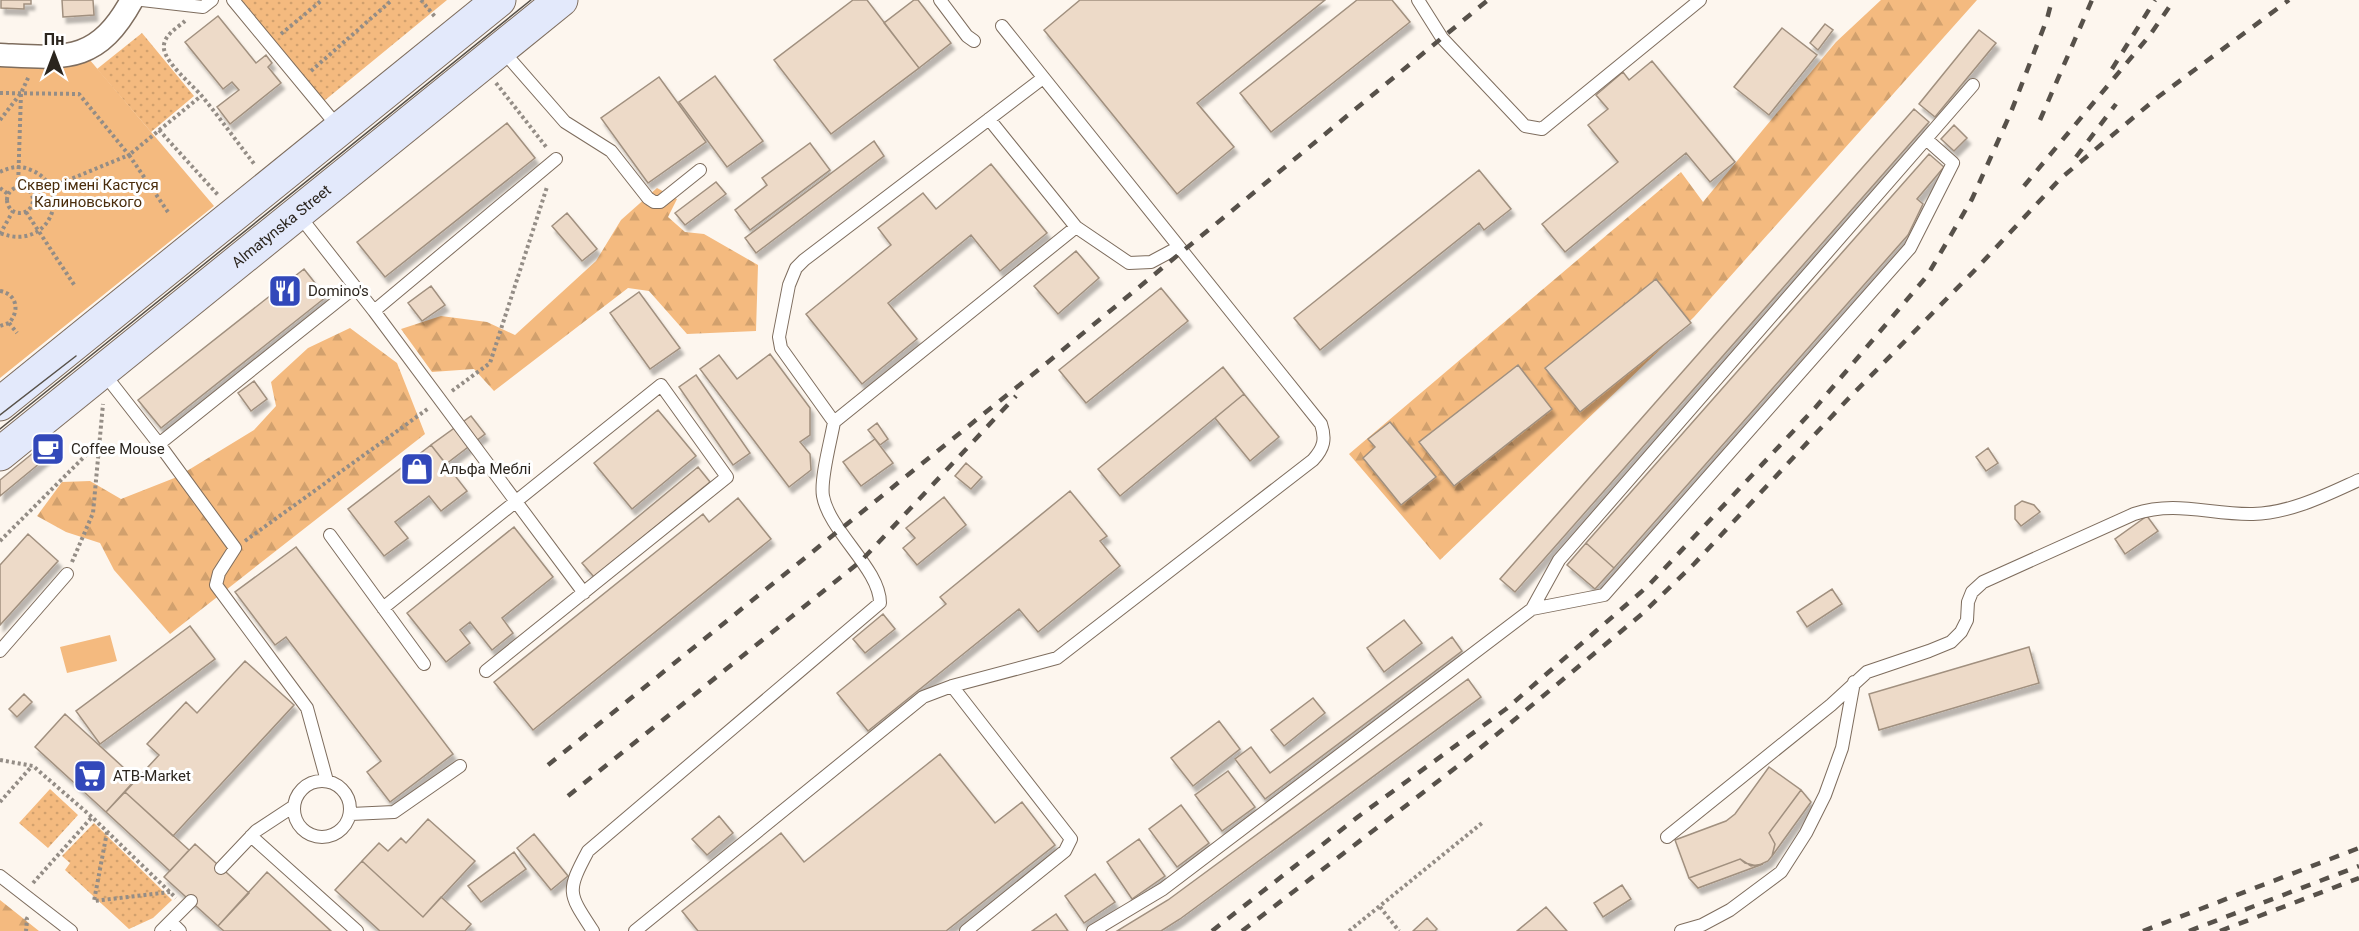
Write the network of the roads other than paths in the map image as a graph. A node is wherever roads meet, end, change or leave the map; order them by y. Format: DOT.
graph roads {
  1 [pos="132,0"];
  2 [pos="142,0"];
  3 [pos="233,0"];
  4 [pos="499,0"];
  5 [pos="561,0"];
  6 [pos="940,0"];
  7 [pos="1418,0"];
  8 [pos="1700,0"];
  9 [pos="208,3"];
  10 [pos="1002,26"];
  11 [pos="974,41"];
  12 [pos="0,55"];
  13 [pos="497,65"];
  14 [pos="1043,78"];
  15 [pos="1973,85"];
  16 [pos="989,119"];
  17 [pos="340,129"];
  18 [pos="1926,139"];
  19 [pos="556,159"];
  20 [pos="700,170"];
  21 [pos="297,213"];
  22 [pos="1076,227"];
  23 [pos="1179,247"];
  24 [pos="355,287"];
  25 [pos="374,311"];
  26 [pos="103,386"];
  27 [pos="0,404"];
  28 [pos="834,422"];
  29 [pos="159,444"];
  30 [pos="0,454"];
  31 [pos="2359,480"];
  32 [pos="330,535"];
  33 [pos="67,574"];
  34 [pos="584,593"];
  35 [pos="383,608"];
  36 [pos="1532,609"];
  37 [pos="0,651"];
  38 [pos="424,664"];
  39 [pos="486,671"];
  40 [pos="1854,682"];
  41 [pos="952,686"];
  42 [pos="460,766"];
  43 [pos="327,781"];
  44 [pos="294,806"];
  45 [pos="351,814"];
  46 [pos="251,836"];
  47 [pos="1667,837"];
  48 [pos="221,868"];
  49 [pos="0,876"];
  50 [pos="188,904"];
  51 [pos="176,927"];
  52 [pos="71,931"];
  53 [pos="161,931"];
  54 [pos="357,931"];
  55 [pos="593,931"];
  56 [pos="635,931"];
  57 [pos="966,931"];
  58 [pos="1093,931"];
  59 [pos="1681,931"];
  1 -- 12 [label="street"];
  2 -- 9 [label="lane"];
  3 -- 17 [label="lane"];
  4 -- 17 [label="street"];
  5 -- 13 [label="street, Almatynska Street"];
  6 -- 11 [label="lane"];
  7 -- 8 [label="lane"];
  10 -- 14 [label="lane"];
  13 -- 20 [label="lane"];
  13 -- 21 [label="street, Almatynska Street"];
  14 -- 16 [label="lane"];
  14 -- 23 [label="lane"];
  15 -- 18 [label="lane"];
  16 -- 22 [label="lane"];
  16 -- 28 [label="lane"];
  17 -- 27 [label="street"];
  18 -- 36 [label="lane"];
  18 -- 36 [label="lane"];
  19 -- 25 [label="lane"];
  21 -- 24 [label="lane"];
  21 -- 26 [label="street, Almatynska Street"];
  22 -- 23 [label="lane"];
  22 -- 28 [label="lane"];
  23 -- 41 [label="lane"];
  24 -- 25 [label="lane"];
  24 -- 29 [label="lane"];
  25 -- 34 [label="lane"];
  26 -- 29 [label="lane"];
  26 -- 30 [label="street, Almatynska Street"];
  28 -- 55 [label="lane"];
  29 -- 43 [label="lane"];
  31 -- 40 [label="lane"];
  32 -- 35 [label="lane"];
  33 -- 37 [label="lane"];
  34 -- 35 [label="lane"];
  34 -- 39 [label="lane"];
  35 -- 38 [label="lane"];
  36 -- 58 [label="lane"];
  40 -- 47 [label="lane"];
  40 -- 59 [label="lane"];
  41 -- 56 [label="lane"];
  41 -- 57 [label="lane"];
  42 -- 45 [label="lane"];
  43 -- 44 [label="lane"];
  43 -- 45 [label="lane"];
  44 -- 45 [label="lane"];
  44 -- 46 [label="lane"];
  46 -- 48 [label="lane"];
  46 -- 54 [label="lane"];
  49 -- 52 [label="lane"];
  50 -- 51 [label="lane"];
  51 -- 53 [label="lane"];
}
